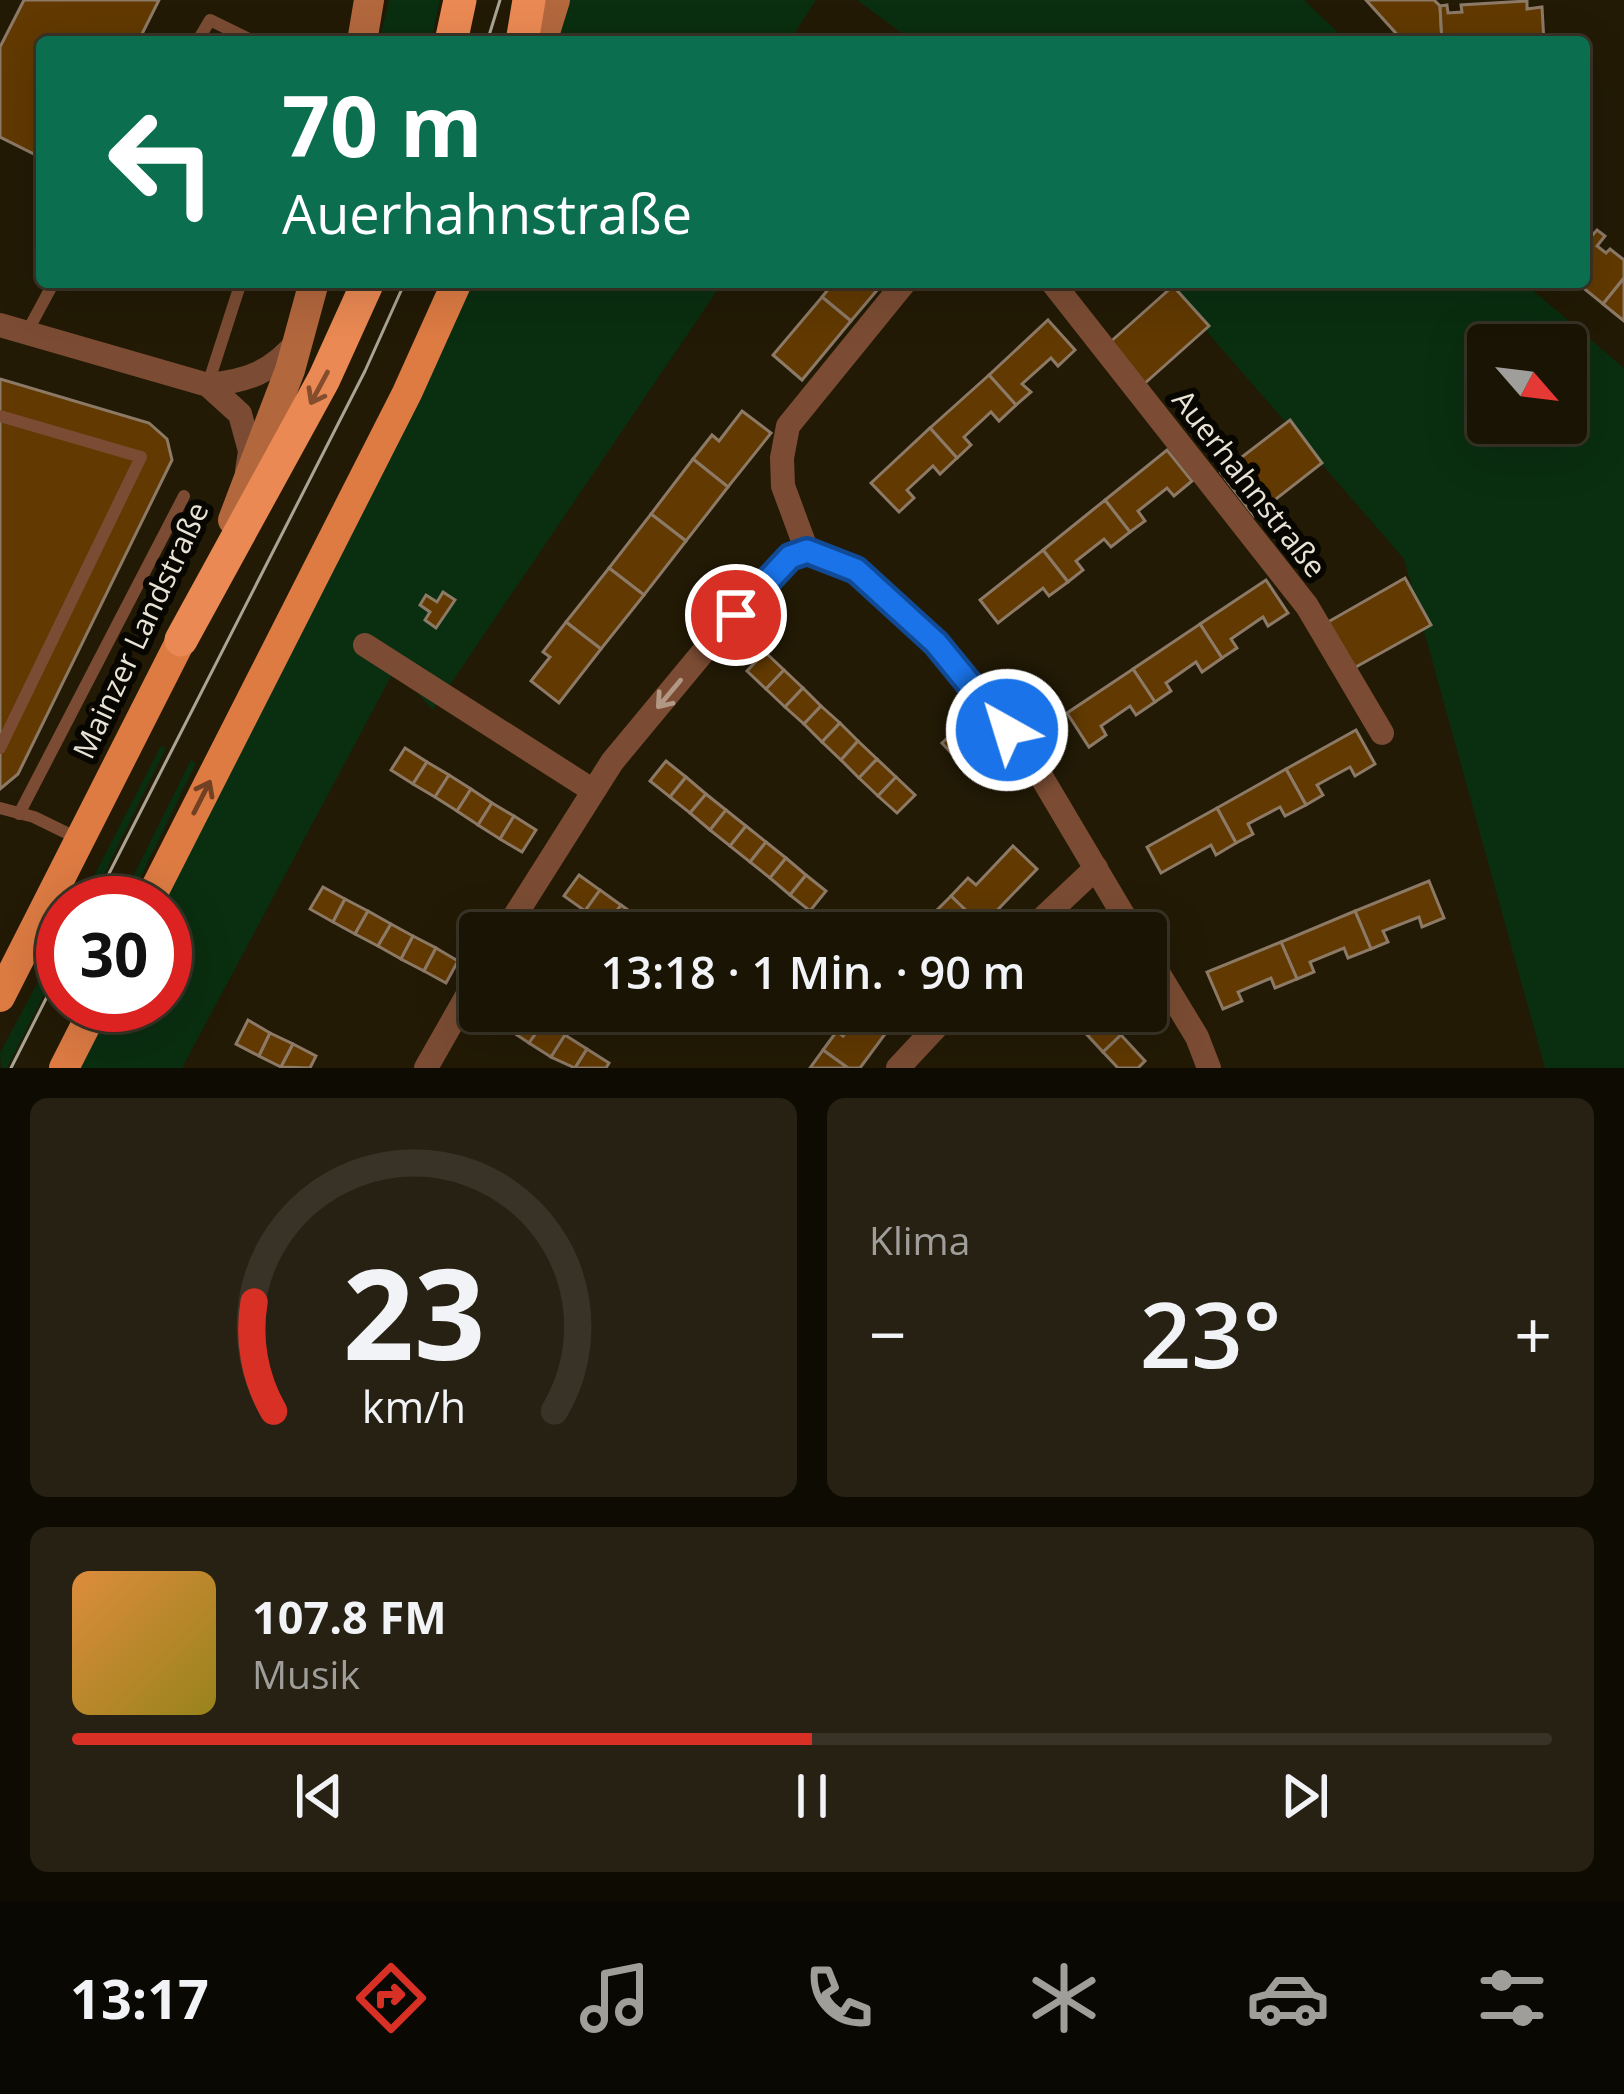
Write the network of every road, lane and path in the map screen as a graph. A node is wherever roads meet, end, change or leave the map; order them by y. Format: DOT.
graph roads {
  1 [pos="369,0"];
  2 [pos="460,0"];
  3 [pos="529,0"];
  4 [pos="556,0"];
  5 [pos="201,36"];
  6 [pos="243,36"];
  7 [pos="363,36"];
  8 [pos="452,36"];
  9 [pos="523,36"];
  10 [pos="544,36"];
  11 [pos="50,288"];
  12 [pos="239,288"];
  13 [pos="312,288"];
  14 [pos="365,288"];
  15 [pos="454,288"];
  16 [pos="899,288"];
  17 [pos="1057,288"];
  18 [pos="0,325"];
  19 [pos="27,333"];
  20 [pos="299,339"];
  21 [pos="208,385"];
  22 [pos="0,416"];
  23 [pos="184,496"];
  24 [pos="238,508"];
  25 [pos="807,551"];
  26 [pos="182,640"];
  27 [pos="365,645"];
  28 [pos="1382,733"];
  29 [pos="0,748"];
  30 [pos="592,790"];
  31 [pos="0,808"];
  32 [pos="19,814"];
  33 [pos="80,839"];
  34 [pos="1096,868"];
  35 [pos="162,876"];
  36 [pos="517,912"];
  37 [pos="1050,912"];
  38 [pos="1122,912"];
  39 [pos="1167,987"];
  40 [pos="0,997"];
  41 [pos="459,1010"];
  42 [pos="82,1032"];
  43 [pos="931,1032"];
  44 [pos="64,1068"];
  45 [pos="426,1068"];
  46 [pos="898,1068"];
  47 [pos="1209,1068"];
  1 -- 7 [label="main road"];
  2 -- 8 [label="highway"];
  3 -- 9 [label="highway"];
  4 -- 10 [label="main road"];
  5 -- 6 [label="lane"];
  11 -- 19 [label="lane"];
  12 -- 21 [label="lane"];
  13 -- 20 [label="main road, Mainzer Landstraße"];
  14 -- 26 [label="highway, one-way"];
  35 -- 15 [label="main road, one-way"];
  16 -- 25 [label="street"];
  17 -- 28 [label="street, Auerhahnstraße"];
  18 -- 19 [label="street"];
  19 -- 21 [label="street"];
  20 -- 21 [label="street"];
  20 -- 24 [label="main road, Mainzer Landstraße"];
  21 -- 24 [label="street"];
  22 -- 29 [label="lane"];
  23 -- 32 [label="lane"];
  24 -- 26 [label="main road, Mainzer Landstraße"];
  25 -- 30 [label="street, one-way"];
  25 -- 34 [label="street"];
  26 -- 33 [label="main road, Mainzer Landstraße"];
  27 -- 30 [label="street"];
  30 -- 36 [label="street"];
  31 -- 32 [label="lane"];
  32 -- 33 [label="lane"];
  33 -- 40 [label="main road, Mainzer Landstraße"];
  34 -- 37 [label="street"];
  34 -- 38 [label="street"];
  39 -- 47 [label="street"];
  41 -- 45 [label="street"];
  42 -- 44 [label="main road"];
  43 -- 46 [label="street"];
}
